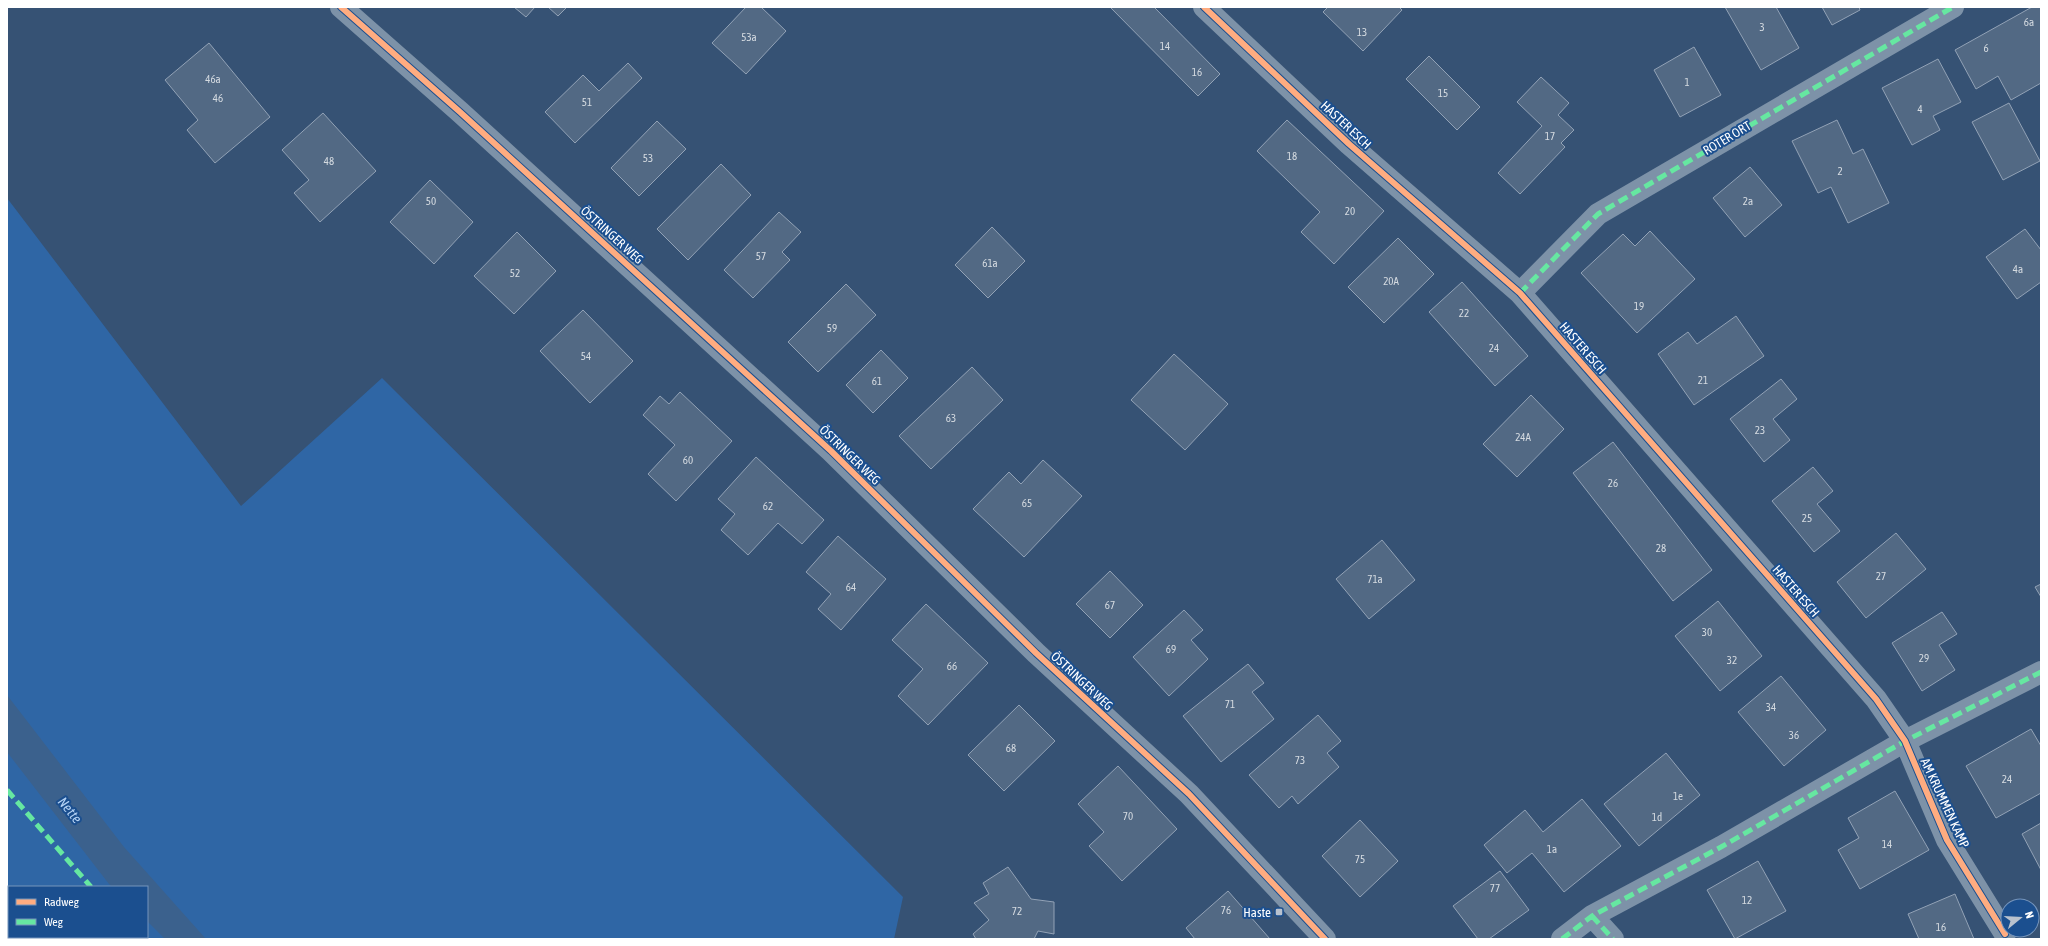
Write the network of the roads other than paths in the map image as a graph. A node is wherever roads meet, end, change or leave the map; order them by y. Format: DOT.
graph roads {
  1 [pos="341,7"];
  2 [pos="1204,7"];
  3 [pos="1953,7"];
  4 [pos="1520,293"];
  5 [pos="2041,672"];
  6 [pos="1905,741"];
  7 [pos="1592,916"];
  8 [pos="2000,926"];
  9 [pos="1325,939"];
  10 [pos="1562,939"];
  11 [pos="1613,939"];
  1 -- 9 [label="street, ÖSTRINGER WEG"];
  2 -- 4 [label="street, HASTER ESCH"];
  3 -- 4 [label="street, ROTER ORT"];
  4 -- 6 [label="street, HASTER ESCH"];
  5 -- 6 [label="street"];
  6 -- 7 [label="street"];
  6 -- 8 [label="street, AM KRUMMEN KAMP"];
  7 -- 10 [label="street"];
  7 -- 11 [label="street"];
}
